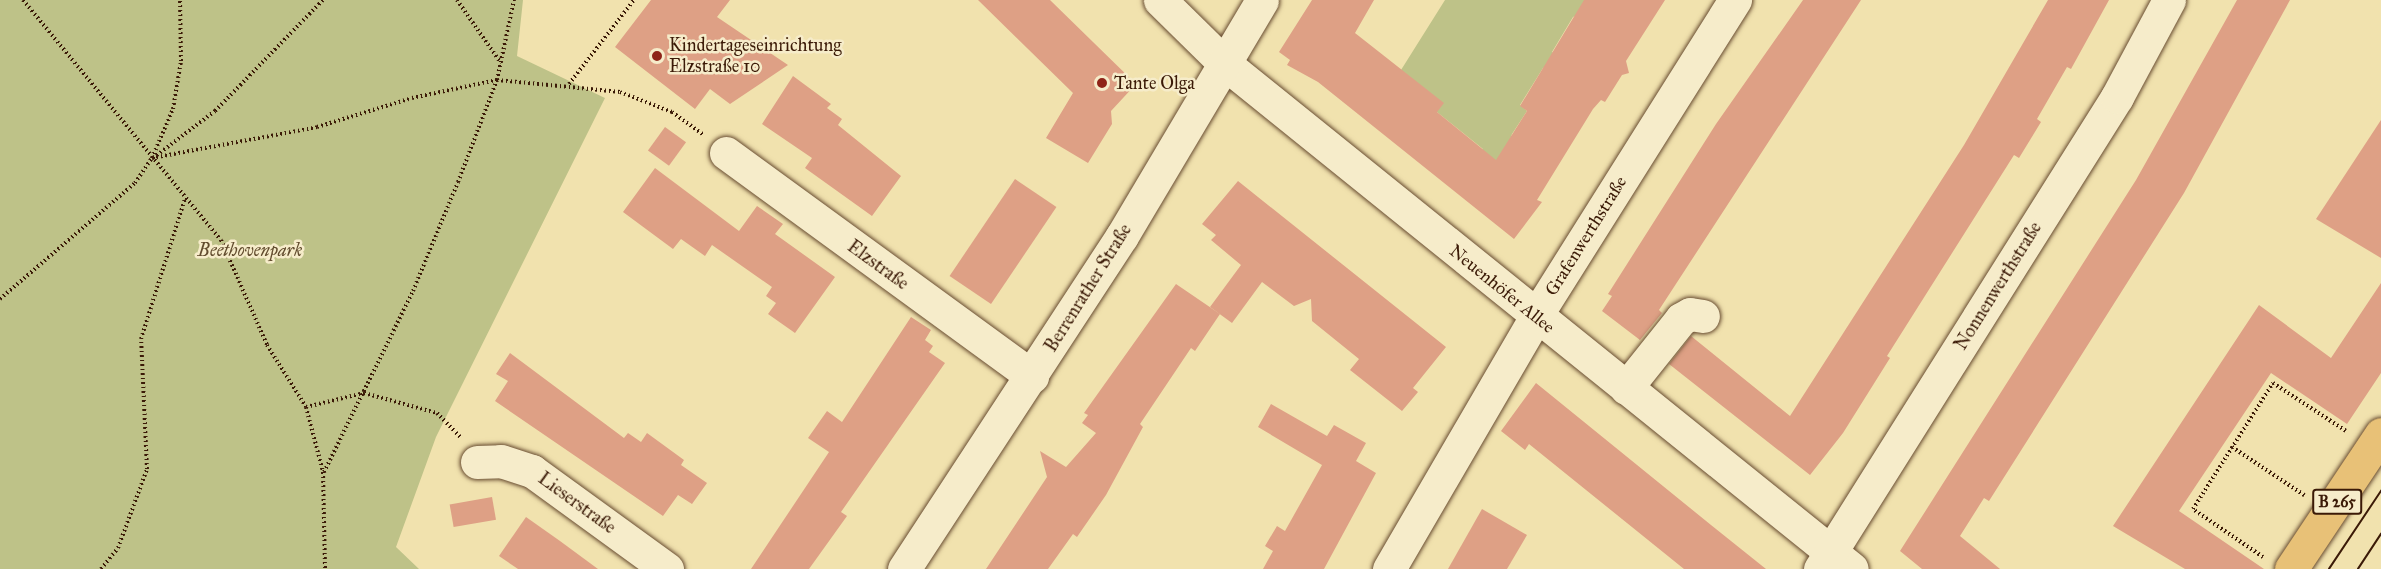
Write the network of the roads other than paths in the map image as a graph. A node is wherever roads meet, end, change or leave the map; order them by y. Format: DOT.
graph roads {
  1 [pos="1160,0"];
  2 [pos="1263,0"];
  3 [pos="1735,0"];
  4 [pos="2169,0"];
  5 [pos="1224,63"];
  6 [pos="726,153"];
  7 [pos="1703,316"];
  8 [pos="1536,317"];
  9 [pos="1032,376"];
  10 [pos="1626,388"];
  11 [pos="2376,441"];
  12 [pos="477,462"];
  13 [pos="1835,558"];
  14 [pos="2281,566"];
  15 [pos="668,569"];
  16 [pos="904,569"];
  17 [pos="1389,569"];
  1 -- 5 [label="street, Neuenhöfer Allee"];
  2 -- 5 [label="street, Berrenrather Straße"];
  3 -- 8 [label="street, Grafenwerthstraße"];
  4 -- 13 [label="street, Nonnenwerthstraße"];
  5 -- 8 [label="street, Neuenhöfer Allee"];
  5 -- 9 [label="street, Berrenrather Straße"];
  6 -- 9 [label="street, Elzstraße"];
  7 -- 10 [label="street"];
  8 -- 10 [label="street, Neuenhöfer Allee"];
  8 -- 17 [label="street, Grafenwerthstraße"];
  9 -- 16 [label="street, Berrenrather Straße"];
  10 -- 13 [label="street, Neuenhöfer Allee"];
  11 -- 14 [label="main road, B 265"];
  12 -- 15 [label="street, Lieserstraße"];
}
